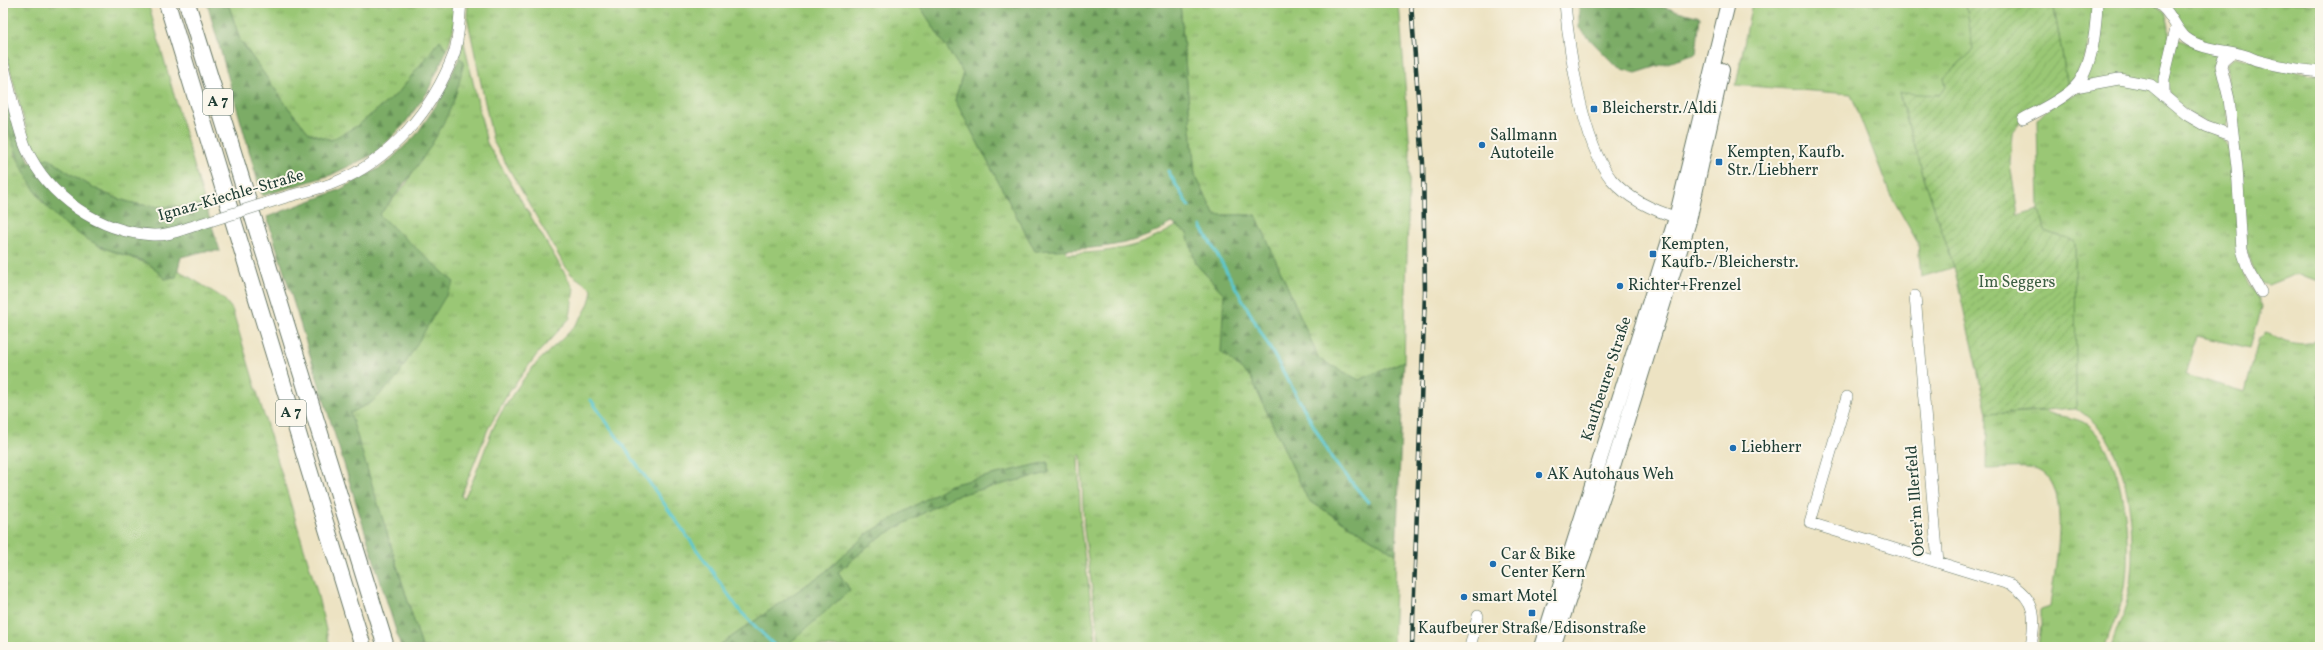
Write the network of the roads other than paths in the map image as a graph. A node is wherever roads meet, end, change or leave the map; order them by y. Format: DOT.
graph roads {
  1 [pos="167,3"];
  2 [pos="187,3"];
  3 [pos="461,3"];
  4 [pos="1564,3"];
  5 [pos="1728,3"];
  6 [pos="1736,3"];
  7 [pos="2097,3"];
  8 [pos="2157,3"];
  9 [pos="2176,28"];
  10 [pos="2231,53"];
  11 [pos="3,63"];
  12 [pos="2320,72"];
  13 [pos="2075,87"];
  14 [pos="2164,96"];
  15 [pos="2023,119"];
  16 [pos="2231,135"];
  17 [pos="1683,219"];
  18 [pos="2261,292"];
  19 [pos="1915,296"];
  20 [pos="1847,397"];
  21 [pos="1938,562"];
  22 [pos="1478,616"];
  23 [pos="363,647"];
  24 [pos="386,647"];
  25 [pos="1470,647"];
  26 [pos="1541,647"];
  27 [pos="1553,647"];
  28 [pos="2031,647"];
  1 -- 23 [label="highway, A 7"];
  2 -- 24 [label="highway, A 7"];
  3 -- 11 [label="street, Ignaz-Kiechle-Straße, bridge"];
  4 -- 17 [label="street"];
  5 -- 17 [label="main road, Kaufbeurer Straße"];
  6 -- 17 [label="main road, Kaufbeurer Straße"];
  7 -- 13 [label="street"];
  8 -- 9 [label="street"];
  9 -- 10 [label="street"];
  9 -- 14 [label="street"];
  10 -- 12 [label="street"];
  10 -- 16 [label="street"];
  13 -- 14 [label="street"];
  13 -- 15 [label="street"];
  14 -- 16 [label="street"];
  16 -- 18 [label="street"];
  17 -- 26 [label="main road, Kaufbeurer Straße"];
  17 -- 27 [label="main road, Kaufbeurer Straße"];
  19 -- 21 [label="street, Ober'm Illerfeld"];
  20 -- 21 [label="street, Ober'm Illerfeld"];
  21 -- 28 [label="street"];
  22 -- 25 [label="street"];
}
